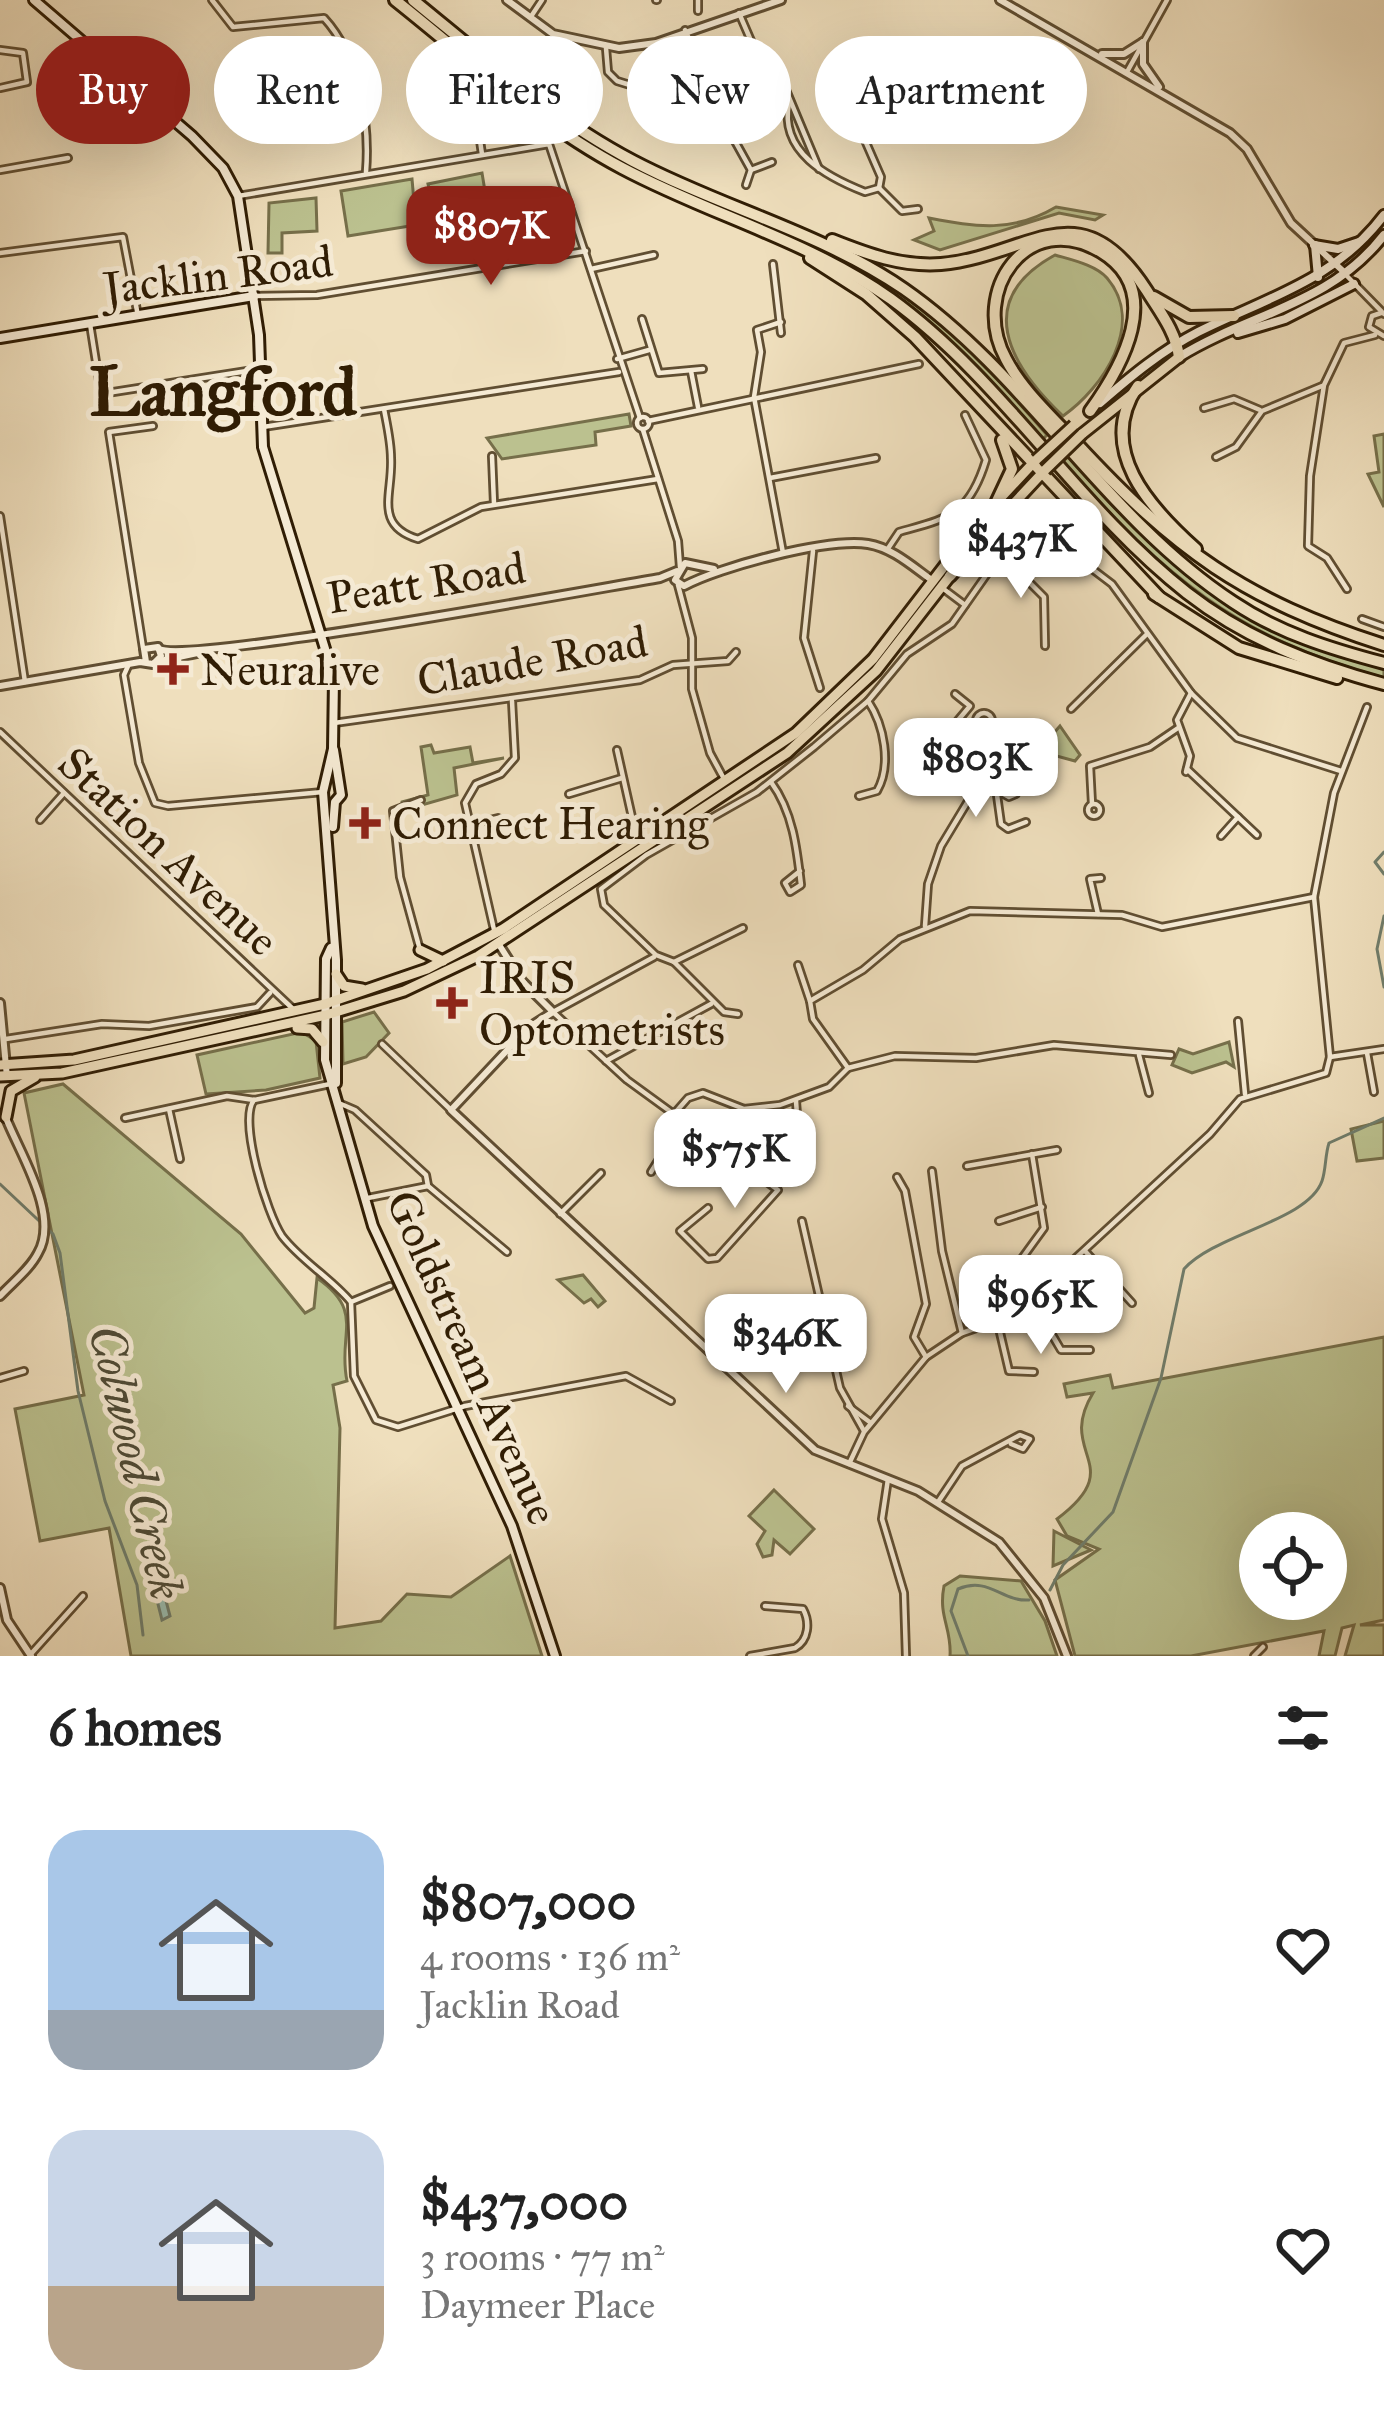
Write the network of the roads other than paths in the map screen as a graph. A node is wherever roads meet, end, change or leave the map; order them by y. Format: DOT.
graph roads {
  1 [pos="34,0"];
  2 [pos="212,0"];
  3 [pos="395,0"];
  4 [pos="417,0"];
  5 [pos="507,0"];
  6 [pos="542,0"];
  7 [pos="698,0"];
  8 [pos="782,0"];
  9 [pos="1000,0"];
  10 [pos="1167,0"];
  11 [pos="698,11"];
  12 [pos="739,13"];
  13 [pos="530,18"];
  14 [pos="685,30"];
  15 [pos="337,36"];
  16 [pos="688,36"];
  17 [pos="748,36"];
  18 [pos="1143,42"];
  19 [pos="606,48"];
  20 [pos="0,50"];
  21 [pos="1096,54"];
  22 [pos="1127,72"];
  23 [pos="627,85"];
  24 [pos="0,88"];
  25 [pos="1166,93"];
  26 [pos="791,107"];
  27 [pos="791,133"];
  28 [pos="366,144"];
  29 [pos="480,144"];
  30 [pos="737,144"];
  31 [pos="867,144"];
  32 [pos="482,154"];
  33 [pos="68,158"];
  34 [pos="607,160"];
  35 [pos="772,162"];
  36 [pos="819,169"];
  37 [pos="0,170"];
  38 [pos="752,170"];
  39 [pos="366,172"];
  40 [pos="746,185"];
  41 [pos="879,188"];
  42 [pos="238,196"];
  43 [pos="739,208"];
  44 [pos="918,209"];
  45 [pos="1384,215"];
  46 [pos="1384,235"];
  47 [pos="1364,240"];
  48 [pos="1314,244"];
  49 [pos="586,251"];
  50 [pos="0,253"];
  51 [pos="654,255"];
  52 [pos="773,264"];
  53 [pos="1337,266"];
  54 [pos="591,269"];
  55 [pos="1346,275"];
  56 [pos="1318,279"];
  57 [pos="1354,284"];
  58 [pos="1143,285"];
  59 [pos="1361,292"];
  60 [pos="254,296"];
  61 [pos="1383,314"];
  62 [pos="138,316"];
  63 [pos="1234,316"];
  64 [pos="1372,316"];
  65 [pos="642,319"];
  66 [pos="781,322"];
  67 [pos="91,324"];
  68 [pos="1369,327"];
  69 [pos="781,333"];
  70 [pos="1375,335"];
  71 [pos="1384,336"];
  72 [pos="0,338"];
  73 [pos="1213,338"];
  74 [pos="1349,341"];
  75 [pos="1178,343"];
  76 [pos="650,350"];
  77 [pos="1179,358"];
  78 [pos="617,359"];
  79 [pos="919,364"];
  80 [pos="262,369"];
  81 [pos="703,369"];
  82 [pos="621,371"];
  83 [pos="691,371"];
  84 [pos="1324,385"];
  85 [pos="1138,386"];
  86 [pos="754,397"];
  87 [pos="1204,408"];
  88 [pos="384,409"];
  89 [pos="698,410"];
  90 [pos="1090,411"];
  91 [pos="1262,411"];
  92 [pos="965,415"];
  93 [pos="640,418"];
  94 [pos="648,421"];
  95 [pos="992,421"];
  96 [pos="153,426"];
  97 [pos="262,427"];
  98 [pos="644,430"];
  99 [pos="1078,430"];
  100 [pos="492,456"];
  101 [pos="1216,457"];
  102 [pos="876,458"];
  103 [pos="1033,462"];
  104 [pos="1043,472"];
  105 [pos="770,478"];
  106 [pos="658,479"];
  107 [pos="997,501"];
  108 [pos="494,505"];
  109 [pos="0,516"];
  110 [pos="678,541"];
  111 [pos="887,550"];
  112 [pos="813,551"];
  113 [pos="1000,554"];
  114 [pos="784,556"];
  115 [pos="693,564"];
  116 [pos="678,569"];
  117 [pos="714,569"];
  118 [pos="950,576"];
  119 [pos="660,578"];
  120 [pos="693,581"];
  121 [pos="678,584"];
  122 [pos="938,585"];
  123 [pos="1347,589"];
  124 [pos="1159,597"];
  125 [pos="965,605"];
  126 [pos="686,608"];
  127 [pos="1305,618"];
  128 [pos="1362,619"];
  129 [pos="1384,626"];
  130 [pos="144,633"];
  131 [pos="323,633"];
  132 [pos="1147,634"];
  133 [pos="1384,645"];
  134 [pos="1045,646"];
  135 [pos="157,647"];
  136 [pos="143,651"];
  137 [pos="202,652"];
  138 [pos="736,652"];
  139 [pos="146,662"];
  140 [pos="158,662"];
  141 [pos="1384,663"];
  142 [pos="690,666"];
  143 [pos="120,669"];
  144 [pos="25,682"];
  145 [pos="0,686"];
  146 [pos="1384,686"];
  147 [pos="820,688"];
  148 [pos="1190,693"];
  149 [pos="956,694"];
  150 [pos="511,698"];
  151 [pos="868,701"];
  152 [pos="970,706"];
  153 [pos="1367,707"];
  154 [pos="1071,709"];
  155 [pos="334,723"];
  156 [pos="1178,728"];
  157 [pos="949,731"];
  158 [pos="0,732"];
  159 [pos="617,750"];
  160 [pos="1341,771"];
  161 [pos="622,778"];
  162 [pos="980,780"];
  163 [pos="726,782"];
  164 [pos="770,782"];
  165 [pos="64,794"];
  166 [pos="329,794"];
  167 [pos="569,794"];
  168 [pos="859,796"];
  169 [pos="421,800"];
  170 [pos="1092,804"];
  171 [pos="1238,817"];
  172 [pos="498,818"];
  173 [pos="40,820"];
  174 [pos="1026,822"];
  175 [pos="469,825"];
  176 [pos="636,835"];
  177 [pos="1257,835"];
  178 [pos="1221,836"];
  179 [pos="800,872"];
  180 [pos="1101,878"];
  181 [pos="1314,897"];
  182 [pos="1098,914"];
  183 [pos="925,926"];
  184 [pos="743,928"];
  185 [pos="496,939"];
  186 [pos="332,946"];
  187 [pos="420,950"];
  188 [pos="656,956"];
  189 [pos="443,962"];
  190 [pos="674,962"];
  191 [pos="798,965"];
  192 [pos="336,974"];
  193 [pos="414,975"];
  194 [pos="269,987"];
  195 [pos="374,989"];
  196 [pos="538,997"];
  197 [pos="810,1001"];
  198 [pos="712,1003"];
  199 [pos="0,1004"];
  200 [pos="330,1008"];
  201 [pos="296,1011"];
  202 [pos="553,1012"];
  203 [pos="738,1014"];
  204 [pos="537,1022"];
  205 [pos="1238,1022"];
  206 [pos="232,1037"];
  207 [pos="6,1039"];
  208 [pos="323,1042"];
  209 [pos="382,1044"];
  210 [pos="1384,1049"];
  211 [pos="1367,1053"];
  212 [pos="1139,1055"];
  213 [pos="1172,1055"];
  214 [pos="1330,1058"];
  215 [pos="606,1061"];
  216 [pos="848,1068"];
  217 [pos="4,1071"];
  218 [pos="36,1076"];
  219 [pos="336,1083"];
  220 [pos="1374,1091"];
  221 [pos="1148,1093"];
  222 [pos="1245,1094"];
  223 [pos="254,1100"];
  224 [pos="796,1100"];
  225 [pos="341,1103"];
  226 [pos="170,1108"];
  227 [pos="451,1110"];
  228 [pos="3,1112"];
  229 [pos="674,1114"];
  230 [pos="125,1118"];
  231 [pos="683,1121"];
  232 [pos="800,1143"];
  233 [pos="1057,1150"];
  234 [pos="1032,1154"];
  235 [pos="181,1159"];
  236 [pos="967,1166"];
  237 [pos="932,1171"];
  238 [pos="601,1172"];
  239 [pos="651,1172"];
  240 [pos="897,1177"];
  241 [pos="428,1186"];
  242 [pos="365,1199"];
  243 [pos="1042,1207"];
  244 [pos="708,1208"];
  245 [pos="560,1214"];
  246 [pos="802,1221"];
  247 [pos="999,1221"];
  248 [pos="1085,1251"];
  249 [pos="507,1252"];
  250 [pos="389,1286"];
  251 [pos="0,1295"];
  252 [pos="1031,1299"];
  253 [pos="823,1301"];
  254 [pos="351,1302"];
  255 [pos="1132,1303"];
  256 [pos="765,1310"];
  257 [pos="1000,1323"];
  258 [pos="962,1333"];
  259 [pos="1090,1350"];
  260 [pos="926,1357"];
  261 [pos="24,1371"];
  262 [pos="1034,1372"];
  263 [pos="0,1378"];
  264 [pos="670,1401"];
  265 [pos="848,1406"];
  266 [pos="457,1409"];
  267 [pos="871,1423"];
  268 [pos="864,1432"];
  269 [pos="1011,1444"];
  270 [pos="850,1464"];
  271 [pos="888,1479"];
  272 [pos="938,1502"];
  273 [pos="0,1588"];
  274 [pos="83,1596"];
  275 [pos="765,1606"];
  276 [pos="1263,1647"];
  277 [pos="30,1656"];
  278 [pos="555,1656"];
  279 [pos="750,1656"];
  280 [pos="906,1656"];
  281 [pos="1067,1656"];
  282 [pos="1254,1656"];
  1 -- 42 [label="main road, Goldstream Avenue"];
  2 -- 15 [label="street"];
  3 -- 34 [label="highway"];
  4 -- 43 [label="highway"];
  5 -- 13 [label="street"];
  6 -- 13 [label="street"];
  7 -- 11 [label="street"];
  8 -- 12 [label="street"];
  9 -- 21 [label="street"];
  10 -- 18 [label="street"];
  12 -- 14 [label="street"];
  12 -- 17 [label="street"];
  13 -- 19 [label="street"];
  14 -- 16 [label="street"];
  14 -- 19 [label="street"];
  18 -- 21 [label="street"];
  18 -- 22 [label="street"];
  18 -- 25 [label="street"];
  19 -- 23 [label="street"];
  20 -- 24 [label="street"];
  21 -- 22 [label="street"];
  22 -- 25 [label="street"];
  25 -- 48 [label="street"];
  26 -- 36 [label="street"];
  27 -- 36 [label="street"];
  28 -- 39 [label="street"];
  29 -- 32 [label="street"];
  30 -- 38 [label="street"];
  31 -- 41 [label="street"];
  32 -- 39 [label="street"];
  32 -- 49 [label="street"];
  33 -- 37 [label="street"];
  34 -- 95 [label="highway"];
  34 -- 146 [label="highway"];
  35 -- 38 [label="street"];
  36 -- 41 [label="street"];
  38 -- 40 [label="street"];
  39 -- 42 [label="street"];
  41 -- 44 [label="street"];
  42 -- 60 [label="main road, Goldstream Avenue"];
  43 -- 58 [label="highway"];
  43 -- 141 [label="highway"];
  45 -- 47 [label="main road"];
  46 -- 55 [label="main road"];
  47 -- 48 [label="main road"];
  47 -- 53 [label="main road"];
  48 -- 53 [label="street"];
  48 -- 56 [label="main road"];
  49 -- 54 [label="street"];
  49 -- 60 [label="street, Jacklin Road"];
  50 -- 62 [label="street"];
  51 -- 54 [label="street"];
  52 -- 66 [label="street"];
  53 -- 55 [label="street"];
  53 -- 56 [label="main road"];
  54 -- 78 [label="street"];
  55 -- 57 [label="street"];
  55 -- 73 [label="main road"];
  56 -- 63 [label="main road"];
  57 -- 59 [label="street"];
  57 -- 73 [label="main road"];
  58 -- 63 [label="highway"];
  58 -- 75 [label="highway"];
  59 -- 61 [label="street"];
  59 -- 64 [label="street"];
  60 -- 62 [label="main road, Jacklin Road"];
  60 -- 80 [label="main road, Goldstream Avenue"];
  61 -- 64 [label="street"];
  62 -- 67 [label="main road, Jacklin Road"];
  63 -- 75 [label="main road"];
  64 -- 68 [label="street"];
  65 -- 76 [label="street"];
  66 -- 69 [label="street"];
  66 -- 86 [label="street"];
  67 -- 72 [label="main road, Jacklin Road"];
  67 -- 80 [label="street"];
  68 -- 70 [label="street"];
  68 -- 74 [label="street"];
  70 -- 71 [label="street"];
  70 -- 74 [label="street"];
  73 -- 77 [label="main road"];
  74 -- 84 [label="street"];
  75 -- 77 [label="highway"];
  75 -- 90 [label="main road"];
  76 -- 78 [label="street"];
  76 -- 83 [label="street"];
  77 -- 85 [label="main road"];
  78 -- 82 [label="street"];
  79 -- 86 [label="street"];
  80 -- 97 [label="main road, Goldstream Avenue"];
  81 -- 83 [label="street"];
  82 -- 88 [label="street"];
  82 -- 93 [label="street"];
  83 -- 89 [label="street"];
  84 -- 91 [label="street"];
  84 -- 123 [label="street"];
  85 -- 99 [label="main road"];
  85 -- 127 [label="highway"];
  86 -- 89 [label="street"];
  86 -- 105 [label="street"];
  87 -- 91 [label="street"];
  88 -- 97 [label="street"];
  88 -- 108 [label="street"];
  89 -- 94 [label="street"];
  90 -- 99 [label="main road"];
  90 -- 127 [label="highway"];
  91 -- 101 [label="street"];
  92 -- 111 [label="street"];
  93 -- 94 [label="street"];
  93 -- 98 [label="street"];
  94 -- 98 [label="street"];
  95 -- 103 [label="highway"];
  95 -- 107 [label="highway"];
  96 -- 130 [label="street"];
  97 -- 131 [label="main road, Goldstream Avenue"];
  98 -- 106 [label="street"];
  99 -- 103 [label="main road, bridge"];
  99 -- 104 [label="main road, bridge"];
  100 -- 108 [label="street"];
  102 -- 105 [label="street"];
  103 -- 104 [label="highway"];
  103 -- 107 [label="main road"];
  104 -- 118 [label="main road"];
  104 -- 124 [label="highway"];
  105 -- 114 [label="street"];
  106 -- 108 [label="street"];
  106 -- 110 [label="street"];
  107 -- 122 [label="main road"];
  109 -- 144 [label="street"];
  110 -- 115 [label="street"];
  110 -- 116 [label="street"];
  111 -- 112 [label="street"];
  111 -- 122 [label="street"];
  112 -- 114 [label="street"];
  112 -- 147 [label="street"];
  113 -- 125 [label="street"];
  113 -- 132 [label="street"];
  113 -- 134 [label="street"];
  114 -- 117 [label="street"];
  115 -- 116 [label="street, Peatt Road"];
  115 -- 117 [label="street"];
  115 -- 120 [label="street"];
  116 -- 119 [label="street, Peatt Road"];
  116 -- 121 [label="street"];
  117 -- 120 [label="street"];
  118 -- 122 [label="main road"];
  118 -- 124 [label="highway"];
  119 -- 121 [label="street, Peatt Road"];
  119 -- 131 [label="street, Peatt Road"];
  120 -- 121 [label="street"];
  120 -- 126 [label="street"];
  121 -- 126 [label="street"];
  122 -- 125 [label="street"];
  122 -- 163 [label="main road"];
  122 -- 185 [label="main road"];
  124 -- 146 [label="highway"];
  125 -- 151 [label="street"];
  126 -- 142 [label="street"];
  127 -- 133 [label="highway"];
  128 -- 129 [label="street"];
  130 -- 135 [label="street"];
  130 -- 136 [label="street"];
  131 -- 137 [label="street, Peatt Road"];
  131 -- 155 [label="main road, Goldstream Avenue"];
  132 -- 148 [label="street"];
  132 -- 154 [label="street"];
  135 -- 136 [label="street, Peatt Road"];
  135 -- 137 [label="street, Peatt Road"];
  135 -- 140 [label="street"];
  136 -- 139 [label="street"];
  136 -- 143 [label="street, Peatt Road"];
  137 -- 140 [label="street, Peatt Road"];
  138 -- 142 [label="street, Claude Road"];
  139 -- 140 [label="street, Peatt Road"];
  139 -- 143 [label="street, Peatt Road"];
  142 -- 150 [label="street, Claude Road"];
  142 -- 163 [label="street"];
  143 -- 144 [label="street, Peatt Road"];
  143 -- 166 [label="street"];
  144 -- 145 [label="street, Peatt Road"];
  148 -- 156 [label="street"];
  148 -- 160 [label="street"];
  149 -- 152 [label="street"];
  150 -- 155 [label="street, Claude Road"];
  150 -- 175 [label="street"];
  151 -- 164 [label="street"];
  151 -- 168 [label="street"];
  152 -- 157 [label="street"];
  152 -- 162 [label="street"];
  153 -- 160 [label="street"];
  155 -- 166 [label="main road, Goldstream Avenue"];
  156 -- 170 [label="street"];
  156 -- 171 [label="street"];
  158 -- 165 [label="street, Station Avenue"];
  159 -- 161 [label="street"];
  160 -- 181 [label="street"];
  161 -- 167 [label="street"];
  161 -- 176 [label="street"];
  162 -- 174 [label="street"];
  162 -- 183 [label="street"];
  163 -- 176 [label="main road"];
  164 -- 179 [label="street"];
  164 -- 188 [label="street"];
  165 -- 173 [label="street"];
  165 -- 194 [label="street, Station Avenue"];
  166 -- 186 [label="main road, Goldstream Avenue"];
  169 -- 187 [label="street"];
  171 -- 177 [label="street"];
  171 -- 178 [label="street"];
  172 -- 175 [label="street"];
  175 -- 185 [label="street"];
  176 -- 185 [label="main road"];
  180 -- 182 [label="street"];
  181 -- 182 [label="street"];
  181 -- 214 [label="street"];
  182 -- 183 [label="street"];
  183 -- 197 [label="street"];
  184 -- 190 [label="street"];
  185 -- 189 [label="main road"];
  185 -- 196 [label="street"];
  185 -- 200 [label="main road"];
  186 -- 192 [label="main road, Goldstream Avenue"];
  186 -- 200 [label="main road, Goldstream Avenue"];
  187 -- 189 [label="main road"];
  187 -- 193 [label="main road"];
  188 -- 190 [label="street"];
  188 -- 202 [label="street"];
  189 -- 193 [label="main road"];
  190 -- 198 [label="street"];
  191 -- 197 [label="street"];
  192 -- 195 [label="main road"];
  192 -- 200 [label="main road, Goldstream Avenue"];
  193 -- 195 [label="main road"];
  194 -- 201 [label="street, Station Avenue"];
  194 -- 207 [label="street"];
  195 -- 200 [label="main road"];
  196 -- 202 [label="street"];
  196 -- 204 [label="street"];
  197 -- 216 [label="street"];
  198 -- 203 [label="street"];
  198 -- 215 [label="street"];
  199 -- 207 [label="street"];
  200 -- 201 [label="main road"];
  200 -- 206 [label="main road"];
  200 -- 208 [label="main road, Goldstream Avenue"];
  200 -- 219 [label="main road, Goldstream Avenue"];
  201 -- 217 [label="main road"];
  202 -- 204 [label="street"];
  202 -- 215 [label="street"];
  204 -- 227 [label="street"];
  205 -- 222 [label="street"];
  206 -- 208 [label="main road"];
  206 -- 218 [label="main road"];
  207 -- 217 [label="street"];
  208 -- 219 [label="main road, Goldstream Avenue"];
  209 -- 227 [label="street"];
  210 -- 211 [label="street"];
  211 -- 214 [label="street"];
  211 -- 220 [label="street"];
  212 -- 213 [label="street"];
  212 -- 216 [label="street"];
  212 -- 221 [label="street"];
  214 -- 222 [label="street"];
  215 -- 229 [label="street"];
  216 -- 224 [label="street"];
  217 -- 218 [label="main road"];
  218 -- 228 [label="main road"];
  219 -- 223 [label="street"];
  219 -- 225 [label="main road, Goldstream Avenue"];
  222 -- 248 [label="street"];
  223 -- 226 [label="street"];
  223 -- 254 [label="street"];
  224 -- 229 [label="street"];
  224 -- 232 [label="street"];
  225 -- 241 [label="street"];
  225 -- 242 [label="main road, Goldstream Avenue"];
  226 -- 230 [label="street"];
  226 -- 235 [label="street"];
  227 -- 245 [label="street"];
  228 -- 251 [label="street"];
  229 -- 231 [label="street"];
  231 -- 239 [label="street"];
  231 -- 244 [label="street"];
  233 -- 234 [label="street"];
  234 -- 236 [label="street"];
  234 -- 243 [label="street"];
  237 -- 258 [label="street"];
  238 -- 245 [label="street"];
  240 -- 260 [label="street"];
  241 -- 242 [label="street"];
  241 -- 249 [label="street"];
  242 -- 266 [label="main road, Goldstream Avenue"];
  243 -- 247 [label="street"];
  243 -- 257 [label="street"];
  245 -- 270 [label="street"];
  246 -- 253 [label="street"];
  248 -- 252 [label="street"];
  248 -- 255 [label="street"];
  250 -- 254 [label="street"];
  252 -- 257 [label="street"];
  252 -- 259 [label="street"];
  253 -- 256 [label="street"];
  253 -- 265 [label="street"];
  254 -- 266 [label="street"];
  257 -- 258 [label="street"];
  257 -- 262 [label="street"];
  258 -- 260 [label="street"];
  260 -- 267 [label="street"];
  261 -- 263 [label="street"];
  264 -- 266 [label="street"];
  265 -- 267 [label="street"];
  265 -- 268 [label="street"];
  266 -- 278 [label="main road, Goldstream Avenue"];
  267 -- 268 [label="street"];
  268 -- 270 [label="street"];
  269 -- 272 [label="street"];
  270 -- 271 [label="street"];
  271 -- 272 [label="street"];
  271 -- 280 [label="street"];
  272 -- 281 [label="street"];
  273 -- 277 [label="street"];
  274 -- 277 [label="street"];
  275 -- 279 [label="street"];
  276 -- 282 [label="street"];
}
